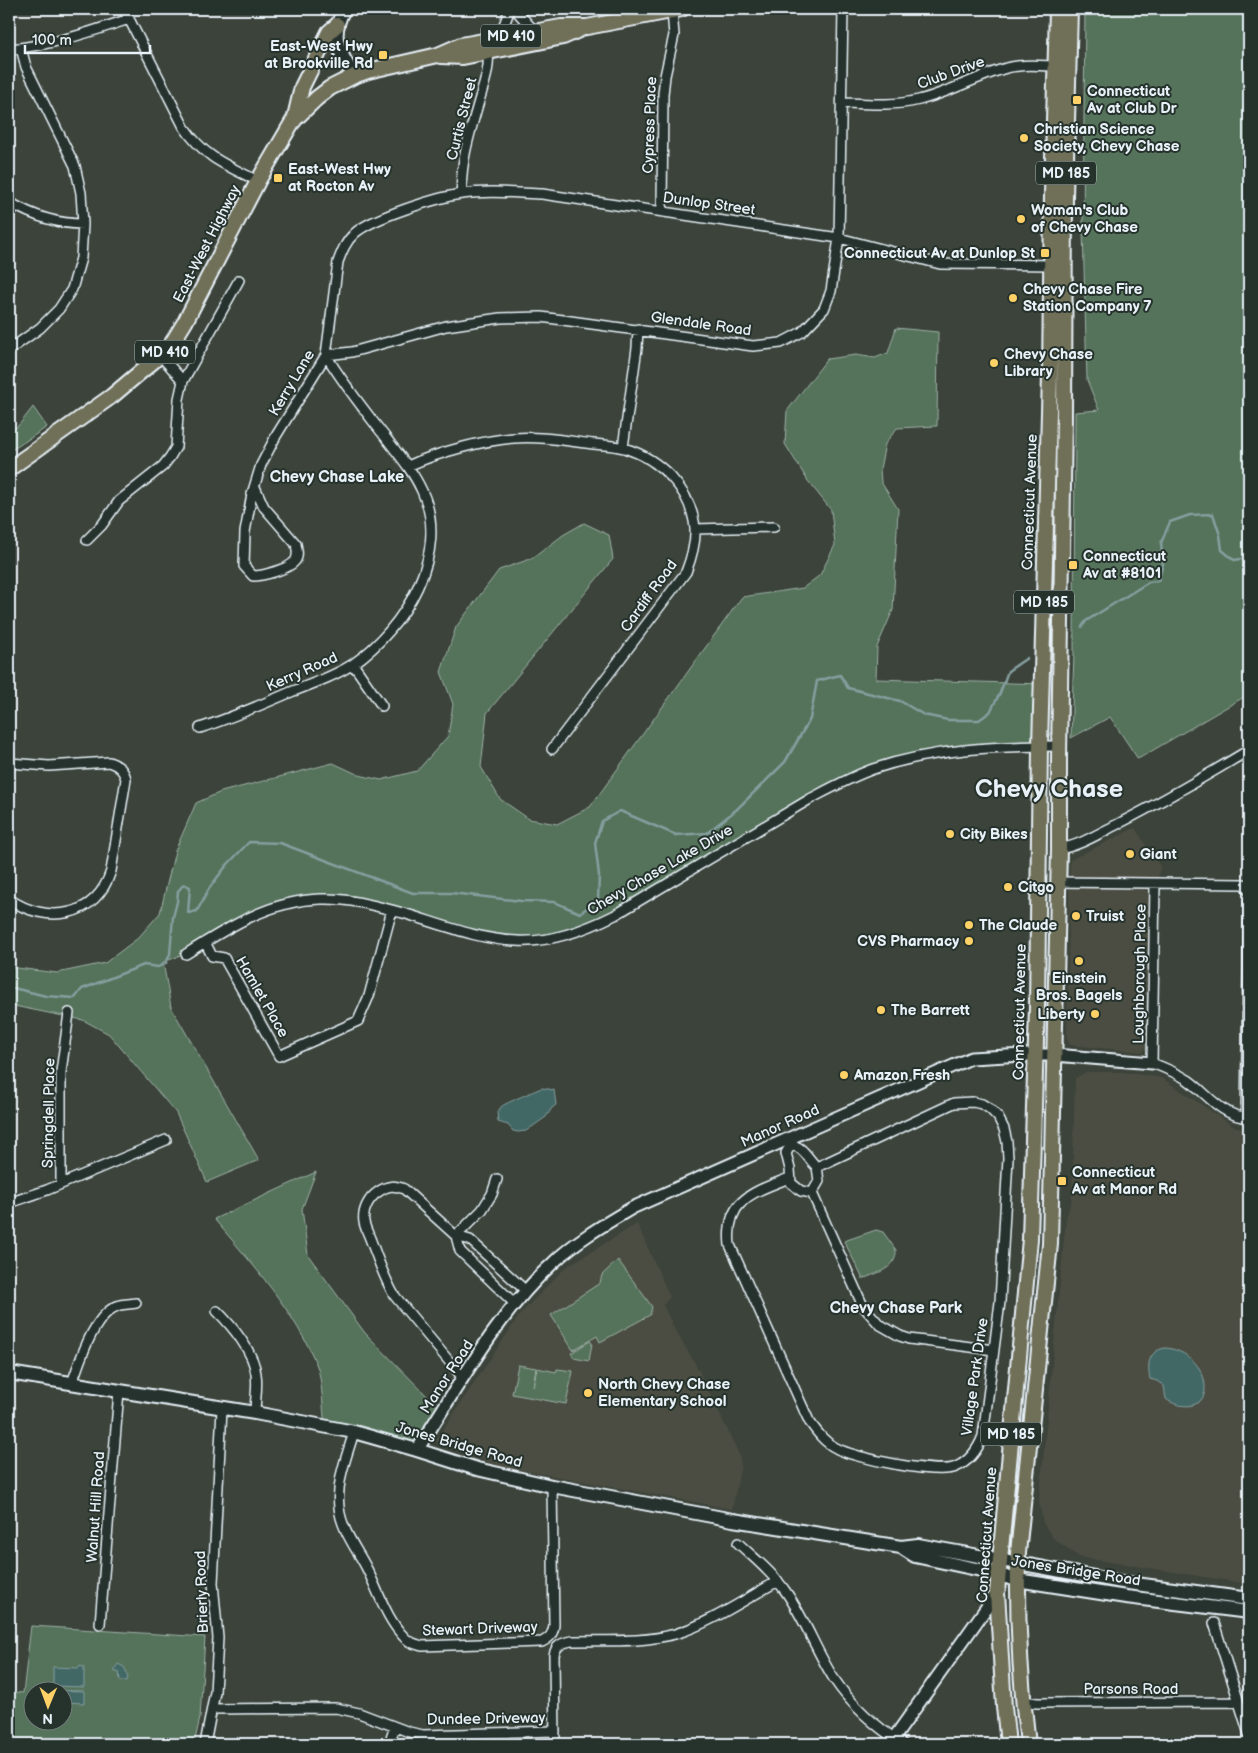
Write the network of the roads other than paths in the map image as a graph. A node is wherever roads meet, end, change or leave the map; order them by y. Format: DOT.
graph roads {
  1 [pos="124,9"];
  2 [pos="344,9"];
  3 [pos="510,9"];
  4 [pos="515,9"];
  5 [pos="843,9"];
  6 [pos="1057,9"];
  7 [pos="1070,9"];
  8 [pos="677,10"];
  9 [pos="129,19"];
  10 [pos="337,25"];
  11 [pos="587,27"];
  12 [pos="535,32"];
  13 [pos="499,38"];
  14 [pos="21,48"];
  15 [pos="9,49"];
  16 [pos="488,52"];
  17 [pos="438,56"];
  18 [pos="1062,66"];
  19 [pos="354,76"];
  20 [pos="842,103"];
  21 [pos="294,121"];
  22 [pos="258,182"];
  23 [pos="462,194"];
  24 [pos="9,202"];
  25 [pos="662,211"];
  26 [pos="83,224"];
  27 [pos="355,233"];
  28 [pos="839,238"];
  29 [pos="1058,265"];
  30 [pos="239,280"];
  31 [pos="638,330"];
  32 [pos="9,350"];
  33 [pos="326,355"];
  34 [pos="161,356"];
  35 [pos="183,381"];
  36 [pos="623,447"];
  37 [pos="408,466"];
  38 [pos="9,469"];
  39 [pos="255,486"];
  40 [pos="774,527"];
  41 [pos="695,529"];
  42 [pos="87,540"];
  43 [pos="353,664"];
  44 [pos="382,706"];
  45 [pos="200,728"];
  46 [pos="1040,746"];
  47 [pos="1059,746"];
  48 [pos="552,749"];
  49 [pos="1249,750"];
  50 [pos="9,763"];
  51 [pos="1059,849"];
  52 [pos="1057,882"];
  53 [pos="1155,884"];
  54 [pos="1248,885"];
  55 [pos="9,899"];
  56 [pos="1249,902"];
  57 [pos="392,910"];
  58 [pos="205,942"];
  59 [pos="186,954"];
  60 [pos="69,1013"];
  61 [pos="1036,1055"];
  62 [pos="1054,1056"];
  63 [pos="1152,1063"];
  64 [pos="1248,1118"];
  65 [pos="166,1140"];
  66 [pos="790,1142"];
  67 [pos="817,1167"];
  68 [pos="789,1178"];
  69 [pos="497,1179"];
  70 [pos="61,1183"];
  71 [pos="812,1193"];
  72 [pos="9,1203"];
  73 [pos="456,1236"];
  74 [pos="526,1291"];
  75 [pos="136,1303"];
  76 [pos="515,1304"];
  77 [pos="217,1310"];
  78 [pos="994,1350"];
  79 [pos="9,1372"];
  80 [pos="463,1378"];
  81 [pos="72,1383"];
  82 [pos="119,1392"];
  83 [pos="222,1409"];
  84 [pos="255,1413"];
  85 [pos="354,1432"];
  86 [pos="417,1450"];
  87 [pos="552,1486"];
  88 [pos="738,1543"];
  89 [pos="1018,1564"];
  90 [pos="1005,1573"];
  91 [pos="778,1581"];
  92 [pos="997,1592"];
  93 [pos="1249,1599"];
  94 [pos="1249,1612"];
  95 [pos="1214,1623"];
  96 [pos="100,1624"];
  97 [pos="1023,1701"];
  98 [pos="1239,1702"];
  99 [pos="212,1709"];
  100 [pos="395,1727"];
  101 [pos="555,1731"];
  102 [pos="1249,1734"];
  103 [pos="894,1743"];
  104 [pos="205,1744"];
  105 [pos="389,1744"];
  106 [pos="555,1744"];
  107 [pos="1008,1744"];
  108 [pos="1028,1744"];
  1 -- 9 [label="street"];
  2 -- 10 [label="main road"];
  3 -- 13 [label="street"];
  4 -- 12 [label="street"];
  5 -- 20 [label="street, Glendale Road"];
  6 -- 18 [label="main road, Connecticut Avenue / MD 185"];
  7 -- 18 [label="main road, Connecticut Avenue / MD 185"];
  8 -- 11 [label="main road, East-West Highway / MD 410"];
  8 -- 25 [label="street, Cypress Place"];
  9 -- 14 [label="street"];
  9 -- 22 [label="street"];
  10 -- 19 [label="main road"];
  10 -- 21 [label="main road"];
  11 -- 12 [label="main road, East-West Highway / MD 410"];
  11 -- 16 [label="main road, East-West Highway / MD 410"];
  12 -- 13 [label="main road, East-West Highway / MD 410"];
  13 -- 17 [label="main road, East-West Highway / MD 410"];
  14 -- 15 [label="street"];
  14 -- 26 [label="street"];
  16 -- 17 [label="main road, East-West Highway / MD 410"];
  16 -- 23 [label="street, Curtis Street"];
  17 -- 19 [label="main road, East-West Highway / MD 410"];
  18 -- 20 [label="street, Club Drive"];
  18 -- 29 [label="main road, Connecticut Avenue / MD 185"];
  19 -- 21 [label="main road, East-West Highway / MD 410"];
  20 -- 28 [label="street, Glendale Road"];
  21 -- 22 [label="main road, East-West Highway / MD 410"];
  22 -- 34 [label="main road, East-West Highway / MD 410"];
  23 -- 25 [label="street, Dunlop Street"];
  23 -- 27 [label="street, Dunlop Street"];
  24 -- 26 [label="street"];
  25 -- 28 [label="street, Dunlop Street"];
  26 -- 32 [label="street"];
  27 -- 33 [label="street, Kerry Lane"];
  28 -- 29 [label="street, Dunlop Street"];
  28 -- 31 [label="street, Glendale Road"];
  29 -- 46 [label="main road, Connecticut Avenue / MD 185"];
  29 -- 47 [label="main road, Connecticut Avenue / MD 185"];
  30 -- 35 [label="street"];
  31 -- 33 [label="street, Glendale Road"];
  31 -- 36 [label="street"];
  33 -- 37 [label="street, Kerry Road"];
  33 -- 39 [label="street, Kerry Lane"];
  34 -- 35 [label="street"];
  34 -- 38 [label="main road, East-West Highway / MD 410"];
  35 -- 42 [label="street"];
  36 -- 37 [label="street, Cardiff Road"];
  36 -- 41 [label="street, Cardiff Road"];
  37 -- 43 [label="street, Kerry Road"];
  39 -- 39 [label="street, Kerry Lane"];
  40 -- 41 [label="street"];
  41 -- 48 [label="street, Cardiff Road"];
  43 -- 44 [label="street"];
  43 -- 45 [label="street, Kerry Road"];
  46 -- 47 [label="street, Chevy Chase Lake Drive"];
  46 -- 57 [label="street, Chevy Chase Lake Drive"];
  46 -- 61 [label="main road, Connecticut Avenue / MD 185"];
  47 -- 51 [label="main road, Connecticut Avenue / MD 185"];
  49 -- 51 [label="street"];
  50 -- 55 [label="street"];
  51 -- 52 [label="main road, Connecticut Avenue / MD 185"];
  52 -- 53 [label="street"];
  52 -- 62 [label="main road, Connecticut Avenue / MD 185"];
  53 -- 54 [label="street"];
  53 -- 63 [label="street, Loughborough Place"];
  56 -- 64 [label="street"];
  57 -- 58 [label="street, Chevy Chase Lake Drive"];
  57 -- 58 [label="street, Hamlet Place"];
  58 -- 59 [label="street, Chevy Chase Lake Drive"];
  60 -- 70 [label="street, Springdell Place"];
  61 -- 62 [label="street, Manor Road"];
  61 -- 66 [label="street, Manor Road"];
  61 -- 90 [label="main road, Connecticut Avenue / MD 185"];
  62 -- 63 [label="street, Manor Road"];
  62 -- 89 [label="main road, Connecticut Avenue / MD 185"];
  63 -- 64 [label="street, Manor Road"];
  65 -- 70 [label="street"];
  66 -- 67 [label="street"];
  66 -- 68 [label="street"];
  66 -- 74 [label="street, Manor Road"];
  67 -- 71 [label="street"];
  67 -- 78 [label="street, Village Park Drive"];
  68 -- 71 [label="street"];
  68 -- 78 [label="street, Village Park Drive"];
  69 -- 73 [label="street"];
  70 -- 72 [label="street"];
  71 -- 78 [label="street"];
  73 -- 74 [label="street"];
  73 -- 76 [label="street"];
  73 -- 80 [label="street"];
  74 -- 76 [label="street, Manor Road"];
  75 -- 81 [label="street"];
  76 -- 80 [label="street, Manor Road"];
  77 -- 84 [label="street"];
  79 -- 81 [label="main road, Jones Bridge Road"];
  80 -- 86 [label="street, Manor Road"];
  81 -- 82 [label="main road, Jones Bridge Road"];
  82 -- 83 [label="main road, Jones Bridge Road"];
  82 -- 96 [label="street, Walnut Hill Road"];
  83 -- 84 [label="main road, Jones Bridge Road"];
  83 -- 99 [label="street, Brierly Road"];
  84 -- 85 [label="main road, Jones Bridge Road"];
  85 -- 86 [label="main road, Jones Bridge Road"];
  85 -- 87 [label="street, Stewart Driveway"];
  86 -- 87 [label="main road, Jones Bridge Road"];
  87 -- 90 [label="main road, Jones Bridge Road"];
  88 -- 91 [label="street"];
  89 -- 90 [label="main road, Connecticut Avenue / MD 185"];
  89 -- 93 [label="main road, Jones Bridge Road"];
  90 -- 92 [label="main road, Connecticut Avenue / MD 185"];
  90 -- 94 [label="main road, Jones Bridge Road"];
  90 -- 97 [label="main road, Connecticut Avenue / MD 185"];
  91 -- 101 [label="street, Stewart Driveway"];
  91 -- 103 [label="street"];
  92 -- 103 [label="street"];
  92 -- 107 [label="main road, Connecticut Avenue / MD 185"];
  95 -- 98 [label="street"];
  97 -- 98 [label="street, Parsons Road"];
  97 -- 108 [label="main road, Connecticut Avenue / MD 185"];
  98 -- 102 [label="street"];
  99 -- 100 [label="street, Dundee Driveway"];
  99 -- 104 [label="street, Brierly Road"];
  100 -- 101 [label="street, Dundee Driveway"];
  100 -- 105 [label="street"];
  101 -- 106 [label="street"];
}
